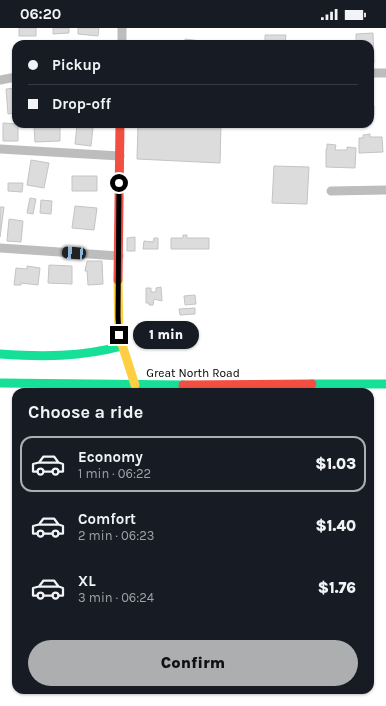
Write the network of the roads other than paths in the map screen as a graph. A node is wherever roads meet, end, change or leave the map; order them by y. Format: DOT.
graph roads {
  1 [pos="122,28"];
  2 [pos="122,40"];
  3 [pos="386,72"];
  4 [pos="374,73"];
  5 [pos="12,78"];
  6 [pos="0,80"];
  7 [pos="120,128"];
  8 [pos="0,149"];
  9 [pos="120,156"];
  10 [pos="386,190"];
  11 [pos="331,191"];
  12 [pos="0,248"];
  13 [pos="119,256"];
  14 [pos="122,346"];
  15 [pos="0,354"];
  16 [pos="0,383"];
  17 [pos="386,384"];
  18 [pos="135,385"];
  1 -- 2 [label="street"];
  3 -- 4 [label="street"];
  5 -- 6 [label="street"];
  7 -- 9 [label="main road"];
  8 -- 9 [label="street"];
  9 -- 13 [label="main road"];
  10 -- 11 [label="street"];
  12 -- 13 [label="street"];
  13 -- 14 [label="main road"];
  14 -- 15 [label="main road"];
  14 -- 18 [label="main road"];
  16 -- 18 [label="main road, Great North Road"];
  17 -- 18 [label="main road, Great North Road"];
}
